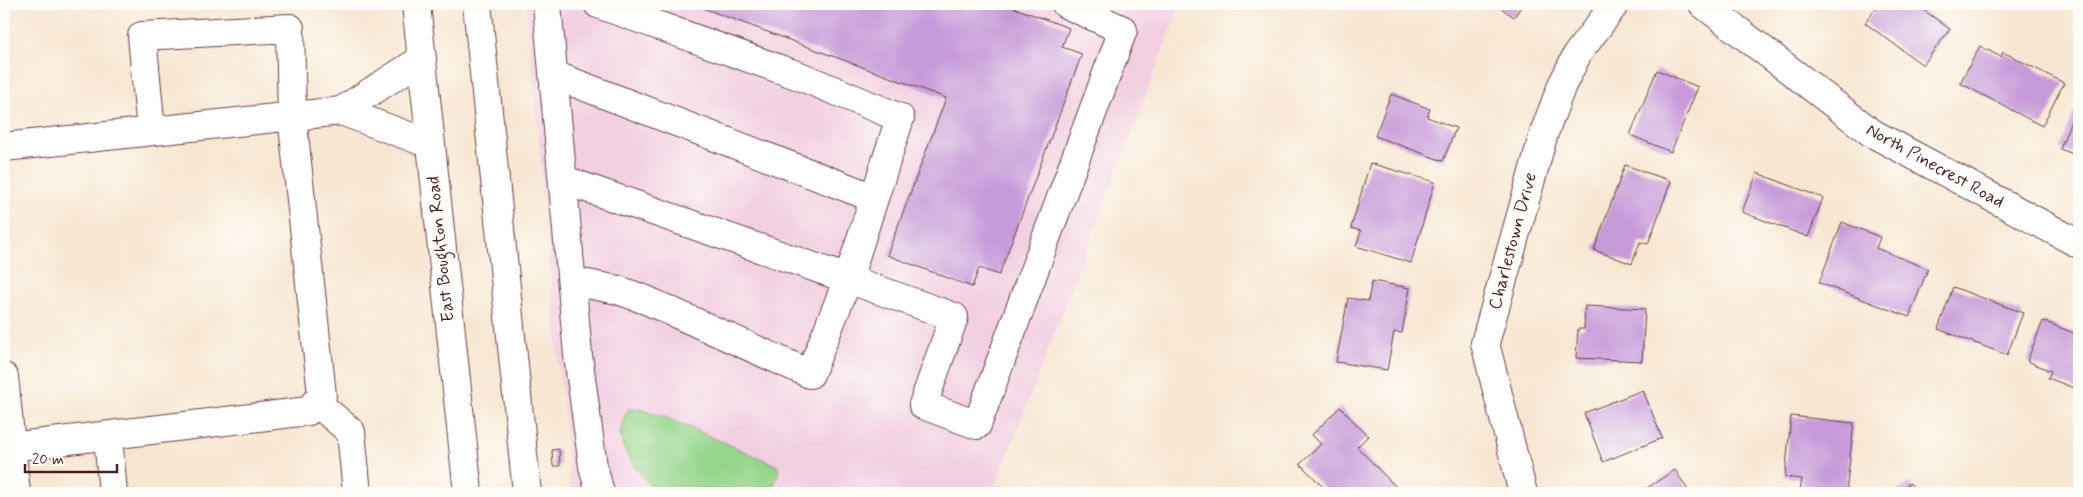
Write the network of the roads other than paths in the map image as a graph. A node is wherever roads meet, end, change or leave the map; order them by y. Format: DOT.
graph roads {
  1 [pos="416,4"];
  2 [pos="477,4"];
  3 [pos="547,4"];
  4 [pos="598,4"];
  5 [pos="1066,4"];
  6 [pos="1615,4"];
  7 [pos="1703,4"];
  8 [pos="422,59"];
  9 [pos="554,75"];
  10 [pos="341,111"];
  11 [pos="292,116"];
  12 [pos="151,131"];
  13 [pos="430,144"];
  14 [pos="4,147"];
  15 [pos="564,180"];
  16 [pos="874,198"];
  17 [pos="2079,244"];
  18 [pos="848,279"];
  19 [pos="572,281"];
  20 [pos="4,377"];
  21 [pos="316,402"];
  22 [pos="108,436"];
  23 [pos="11,447"];
  24 [pos="16,493"];
  25 [pos="113,493"];
  26 [pos="357,493"];
  27 [pos="468,493"];
  28 [pos="527,493"];
  29 [pos="600,493"];
  30 [pos="1523,493"];
  1 -- 8 [label="street, East Boughton Road"];
  2 -- 28 [label="street"];
  3 -- 9 [label="street"];
  4 -- 16 [label="street"];
  5 -- 18 [label="street"];
  6 -- 30 [label="street, Charlestown Drive"];
  7 -- 17 [label="street, North Pinecrest Road"];
  8 -- 10 [label="street"];
  8 -- 13 [label="street, East Boughton Road"];
  9 -- 15 [label="street"];
  9 -- 16 [label="street"];
  10 -- 11 [label="street"];
  10 -- 13 [label="street"];
  11 -- 12 [label="street"];
  11 -- 12 [label="street"];
  11 -- 21 [label="street"];
  12 -- 14 [label="street"];
  13 -- 27 [label="street, East Boughton Road"];
  15 -- 18 [label="street"];
  15 -- 19 [label="street"];
  16 -- 18 [label="street"];
  18 -- 19 [label="street"];
  19 -- 29 [label="street"];
  20 -- 23 [label="street"];
  21 -- 22 [label="street"];
  21 -- 26 [label="street"];
  22 -- 23 [label="street"];
  22 -- 25 [label="street"];
  23 -- 24 [label="street"];
}
